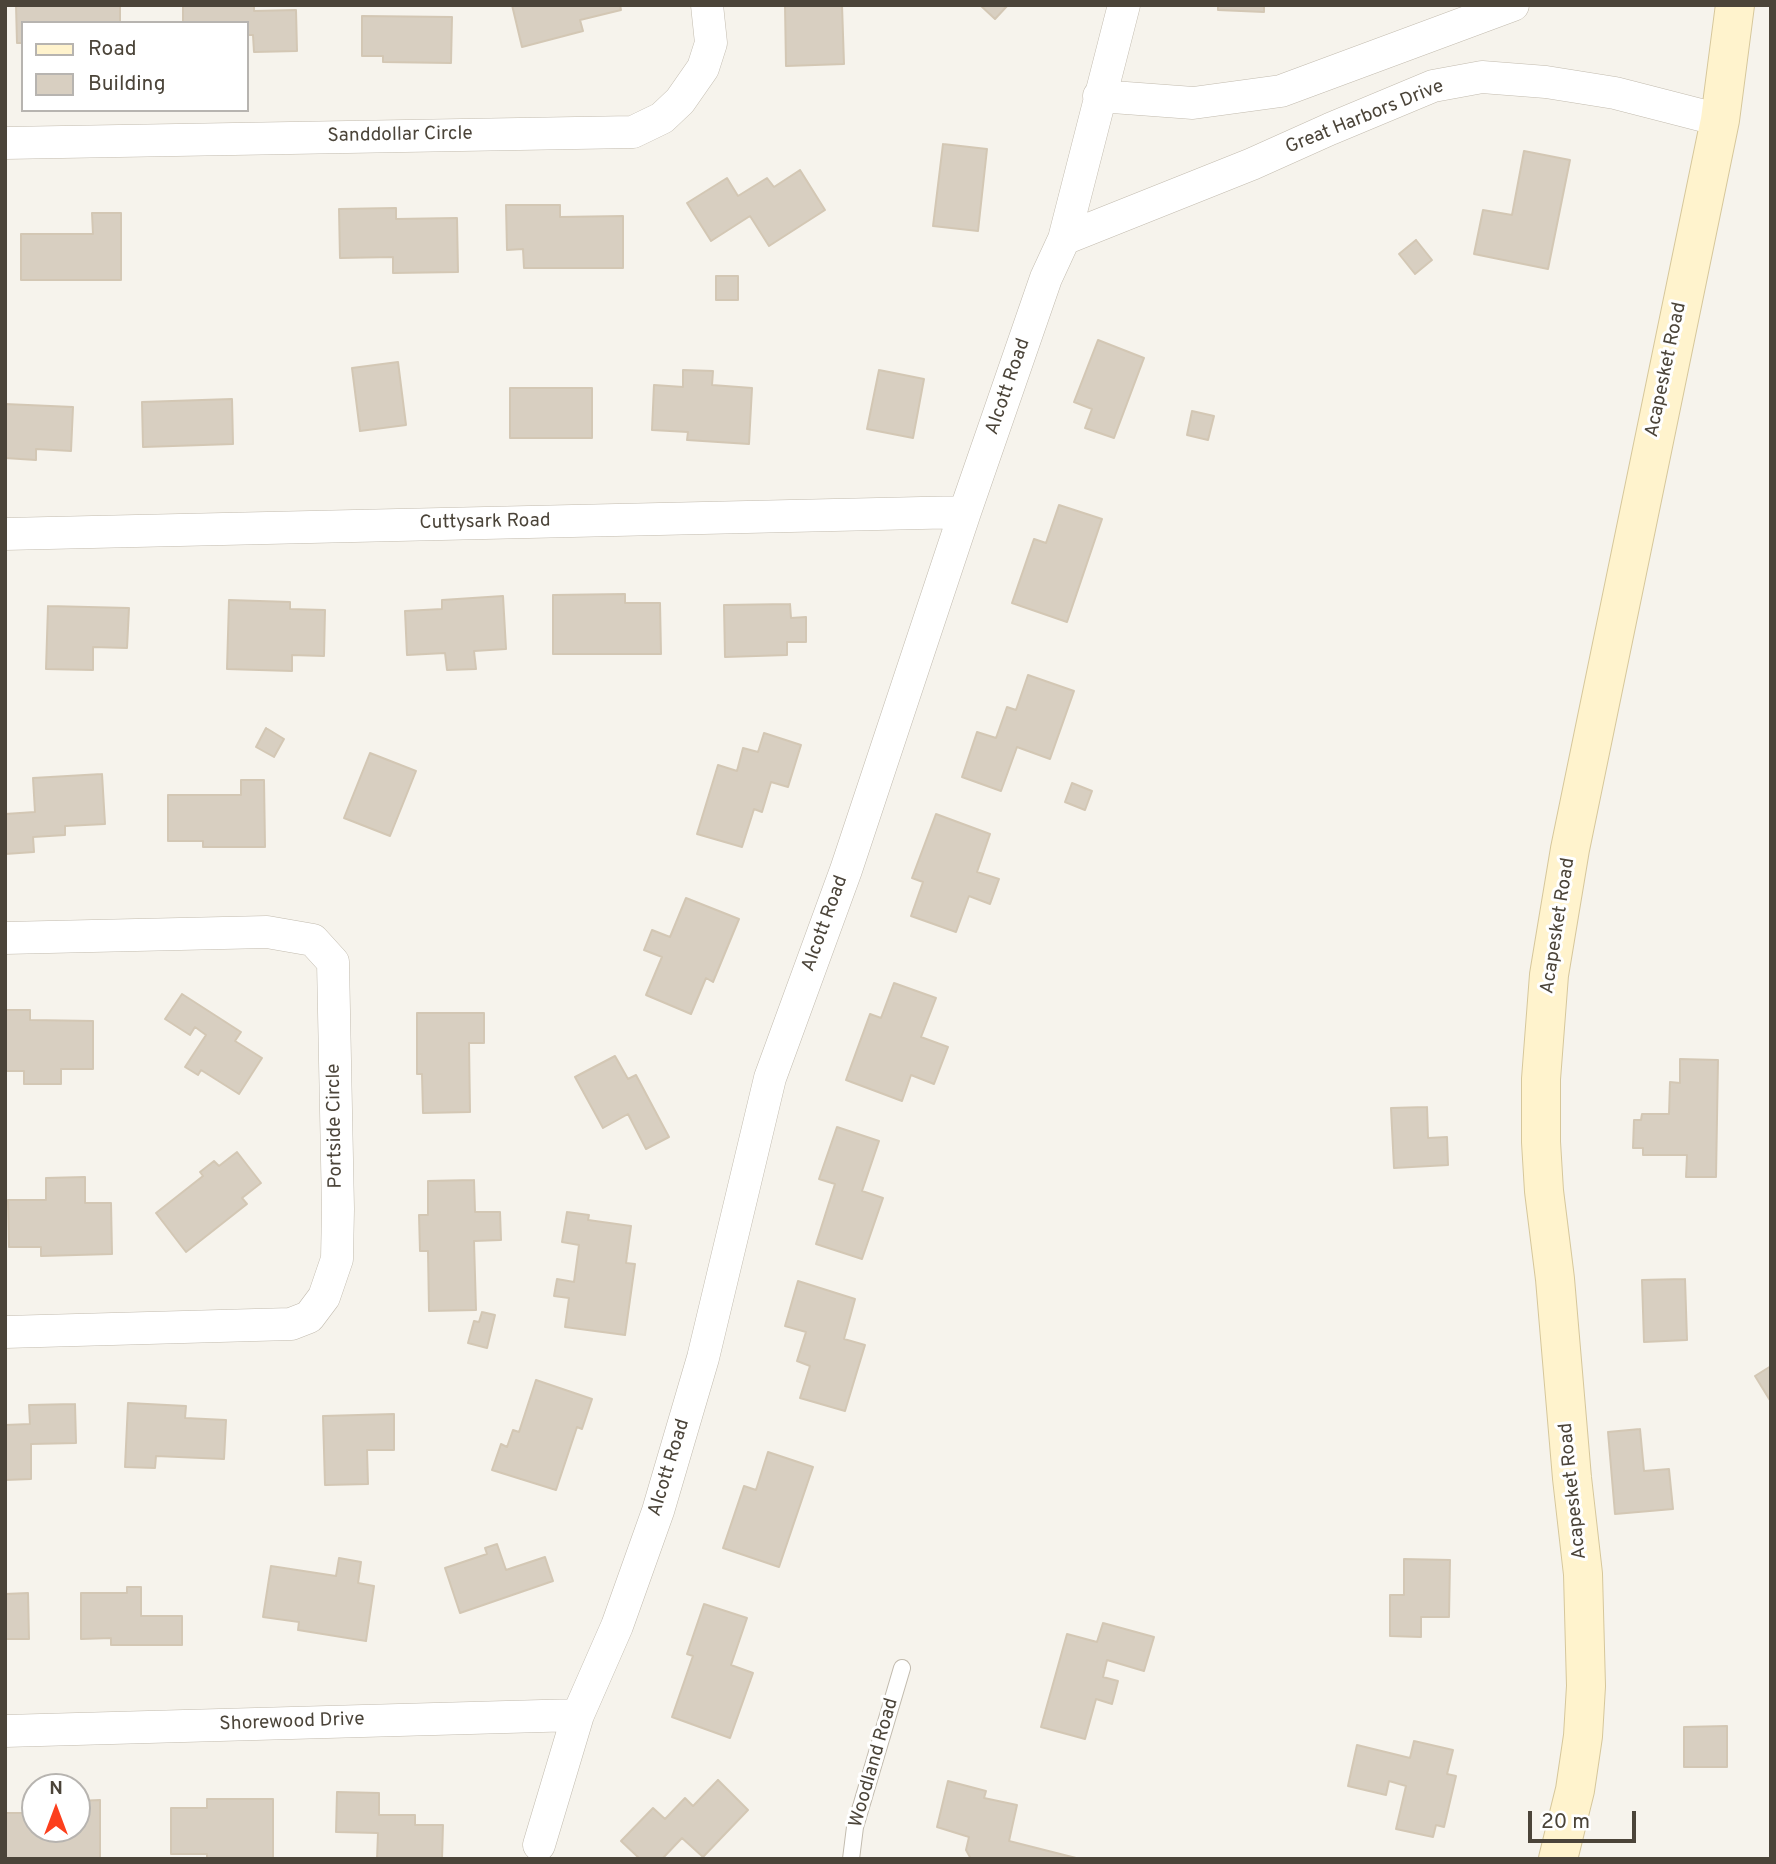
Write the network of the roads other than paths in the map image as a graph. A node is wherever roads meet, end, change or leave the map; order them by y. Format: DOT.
graph roads {
  1 [pos="707,5"];
  2 [pos="1124,5"];
  3 [pos="1513,5"];
  4 [pos="1735,5"];
  5 [pos="1099,96"];
  6 [pos="1720,120"];
  7 [pos="5,143"];
  8 [pos="1064,239"];
  9 [pos="965,512"];
  10 [pos="5,534"];
  11 [pos="5,938"];
  12 [pos="5,1332"];
  13 [pos="902,1668"];
  14 [pos="578,1716"];
  15 [pos="5,1731"];
  16 [pos="539,1845"];
  17 [pos="851,1859"];
  18 [pos="1558,1859"];
  1 -- 7 [label="street, Sanddollar Circle"];
  2 -- 5 [label="street, Alcott Road"];
  3 -- 5 [label="street"];
  4 -- 6 [label="main road, Acapesket Road"];
  5 -- 8 [label="street, Alcott Road"];
  6 -- 8 [label="street, Great Harbors Drive"];
  6 -- 18 [label="main road, Acapesket Road"];
  8 -- 9 [label="street, Alcott Road"];
  9 -- 10 [label="street, Cuttysark Road"];
  9 -- 14 [label="street, Alcott Road"];
  11 -- 12 [label="street, Portside Circle"];
  13 -- 17 [label="lane, Woodland Road"];
  14 -- 15 [label="street, Shorewood Drive"];
  14 -- 16 [label="street, Alcott Road"];
}
